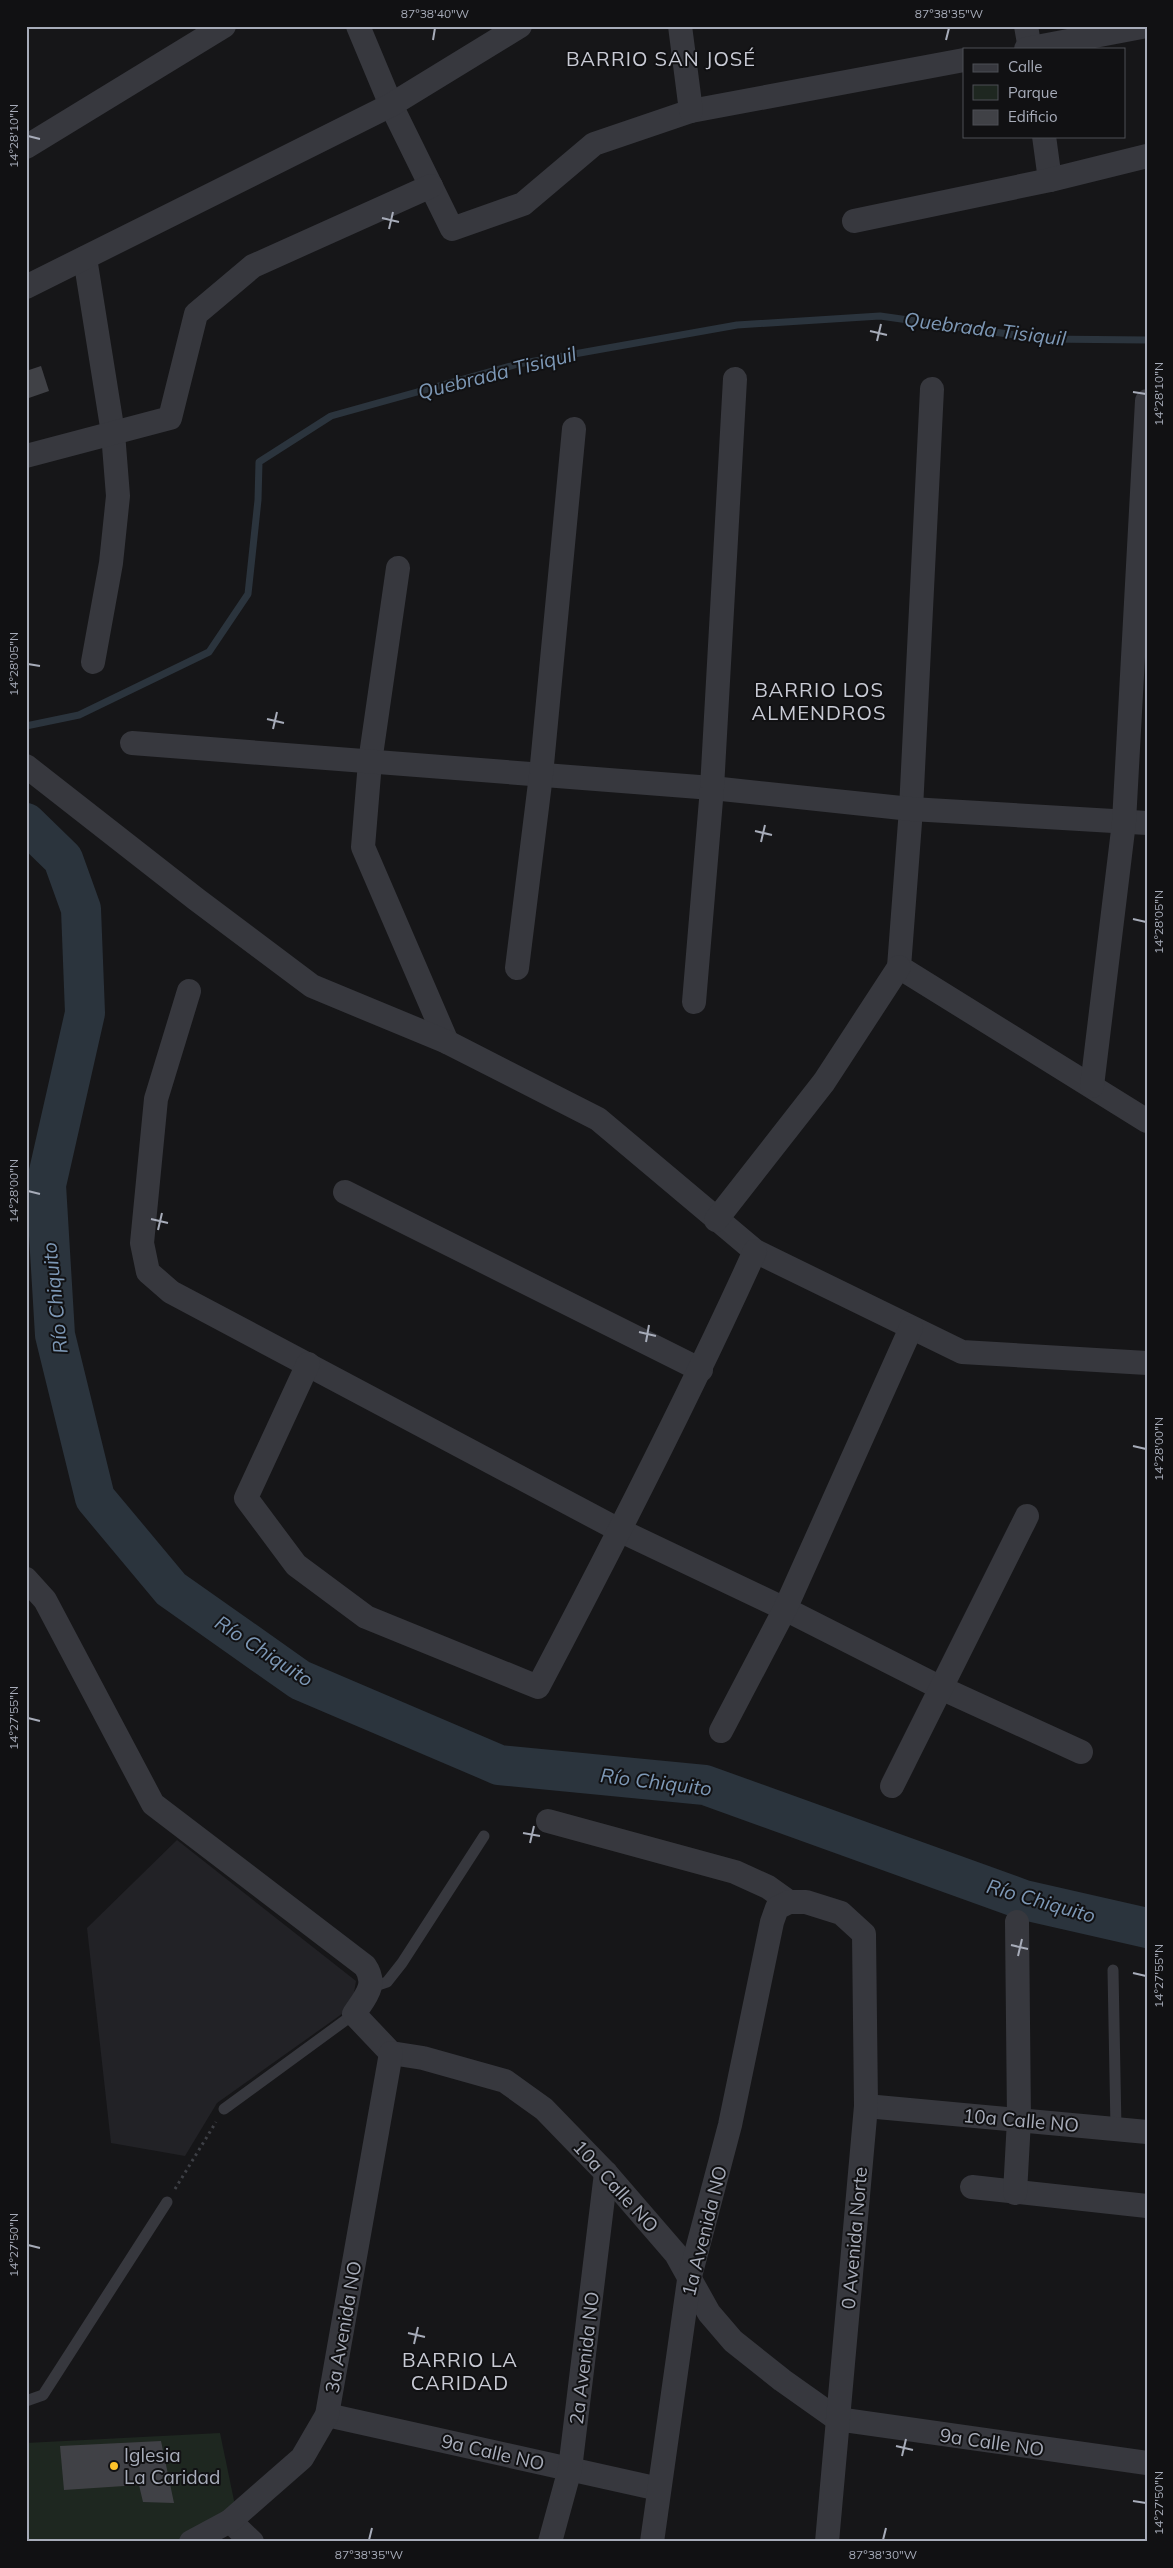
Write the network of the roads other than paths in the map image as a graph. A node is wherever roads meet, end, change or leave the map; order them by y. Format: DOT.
graph roads {
  1 [pos="224,26"];
  2 [pos="358,26"];
  3 [pos="520,26"];
  4 [pos="680,26"];
  5 [pos="1147,26"];
  6 [pos="1028,43"];
  7 [pos="963,60"];
  8 [pos="391,105"];
  9 [pos="691,111"];
  10 [pos="1044,138"];
  11 [pos="26,148"];
  12 [pos="1147,156"];
  13 [pos="1050,180"];
  14 [pos="431,186"];
  15 [pos="854,222"];
  16 [pos="84,258"];
  17 [pos="26,287"];
  18 [pos="735,379"];
  19 [pos="932,389"];
  20 [pos="1147,401"];
  21 [pos="574,429"];
  22 [pos="112,433"];
  23 [pos="26,456"];
  24 [pos="398,568"];
  25 [pos="93,662"];
  26 [pos="132,743"];
  27 [pos="370,762"];
  28 [pos="28,767"];
  29 [pos="541,775"];
  30 [pos="712,788"];
  31 [pos="910,809"];
  32 [pos="1135,822"];
  33 [pos="899,967"];
  34 [pos="517,968"];
  35 [pos="189,991"];
  36 [pos="694,1002"];
  37 [pos="447,1042"];
  38 [pos="1092,1086"];
  39 [pos="1147,1121"];
  40 [pos="345,1192"];
  41 [pos="716,1220"];
  42 [pos="754,1251"];
  43 [pos="911,1328"];
  44 [pos="1147,1362"];
  45 [pos="308,1364"];
  46 [pos="701,1370"];
  47 [pos="1027,1516"];
  48 [pos="621,1531"];
  49 [pos="26,1578"];
  50 [pos="785,1608"];
  51 [pos="941,1688"];
  52 [pos="721,1731"];
  53 [pos="1081,1752"];
  54 [pos="892,1786"];
  55 [pos="548,1821"];
  56 [pos="484,1836"];
  57 [pos="788,1902"];
  58 [pos="1017,1922"];
  59 [pos="1113,1970"];
  60 [pos="372,1987"];
  61 [pos="354,2014"];
  62 [pos="391,2053"];
  63 [pos="866,2106"];
  64 [pos="224,2109"];
  65 [pos="1018,2120"];
  66 [pos="1116,2129"];
  67 [pos="1147,2132"];
  68 [pos="606,2173"];
  69 [pos="972,2187"];
  70 [pos="1015,2193"];
  71 [pos="167,2202"];
  72 [pos="1147,2206"];
  73 [pos="689,2280"];
  74 [pos="26,2401"];
  75 [pos="328,2415"];
  76 [pos="837,2419"];
  77 [pos="1147,2463"];
  78 [pos="570,2469"];
  79 [pos="659,2489"];
  80 [pos="230,2521"];
  81 [pos="191,2542"];
  82 [pos="252,2542"];
  83 [pos="550,2542"];
  84 [pos="652,2542"];
  85 [pos="827,2542"];
  1 -- 11 [label="street"];
  2 -- 8 [label="street"];
  3 -- 8 [label="street"];
  4 -- 9 [label="street"];
  5 -- 6 [label="street"];
  7 -- 9 [label="street"];
  8 -- 14 [label="street"];
  8 -- 16 [label="street"];
  9 -- 14 [label="street"];
  10 -- 13 [label="street"];
  12 -- 13 [label="street"];
  13 -- 15 [label="street"];
  14 -- 22 [label="street"];
  16 -- 17 [label="street"];
  16 -- 22 [label="street"];
  18 -- 30 [label="street"];
  19 -- 31 [label="street"];
  20 -- 32 [label="street"];
  21 -- 29 [label="street"];
  22 -- 23 [label="street"];
  22 -- 25 [label="street"];
  24 -- 27 [label="street"];
  26 -- 27 [label="street"];
  27 -- 29 [label="street"];
  27 -- 37 [label="street"];
  28 -- 37 [label="street"];
  29 -- 30 [label="street"];
  29 -- 34 [label="street"];
  30 -- 31 [label="street"];
  30 -- 36 [label="street"];
  31 -- 32 [label="street"];
  31 -- 33 [label="street"];
  32 -- 38 [label="street"];
  33 -- 38 [label="street"];
  33 -- 41 [label="street"];
  35 -- 45 [label="street"];
  37 -- 41 [label="street"];
  38 -- 39 [label="street"];
  40 -- 46 [label="street"];
  41 -- 42 [label="street"];
  42 -- 43 [label="street"];
  42 -- 46 [label="street"];
  43 -- 44 [label="street"];
  43 -- 50 [label="street"];
  45 -- 48 [label="street"];
  45 -- 48 [label="street"];
  46 -- 48 [label="street"];
  47 -- 51 [label="street"];
  48 -- 50 [label="street"];
  49 -- 60 [label="street"];
  50 -- 51 [label="street"];
  50 -- 52 [label="street"];
  51 -- 53 [label="street"];
  51 -- 54 [label="street"];
  55 -- 57 [label="street"];
  56 -- 60 [label="lane"];
  57 -- 63 [label="street, 0 Avenida Norte"];
  57 -- 73 [label="street, 1a Avenida NO"];
  58 -- 65 [label="street"];
  59 -- 66 [label="lane"];
  60 -- 61 [label="street"];
  61 -- 62 [label="street"];
  61 -- 64 [label="lane"];
  62 -- 68 [label="street, 10a Calle NO"];
  62 -- 75 [label="street, 3a Avenida NO"];
  63 -- 65 [label="street, 10a Calle NO"];
  63 -- 76 [label="street, 0 Avenida Norte"];
  65 -- 66 [label="street, 10a Calle NO"];
  65 -- 70 [label="street"];
  66 -- 67 [label="street, 10a Calle NO"];
  68 -- 73 [label="street, 10a Calle NO"];
  68 -- 78 [label="street, 2a Avenida NO"];
  69 -- 70 [label="street"];
  70 -- 72 [label="street"];
  71 -- 74 [label="lane"];
  73 -- 76 [label="street, 10a Calle NO"];
  73 -- 79 [label="street, 1a Avenida NO"];
  75 -- 78 [label="street, 9a Calle NO"];
  75 -- 80 [label="street, 3a Avenida NO"];
  76 -- 77 [label="street, 9a Calle NO"];
  76 -- 85 [label="street, 0 Avenida Norte"];
  78 -- 79 [label="street, 9a Calle NO"];
  78 -- 83 [label="street, 2a Avenida NO"];
  79 -- 84 [label="street, 1a Avenida NO"];
  80 -- 81 [label="street, 3a Avenida NO"];
  80 -- 82 [label="street"];
}
